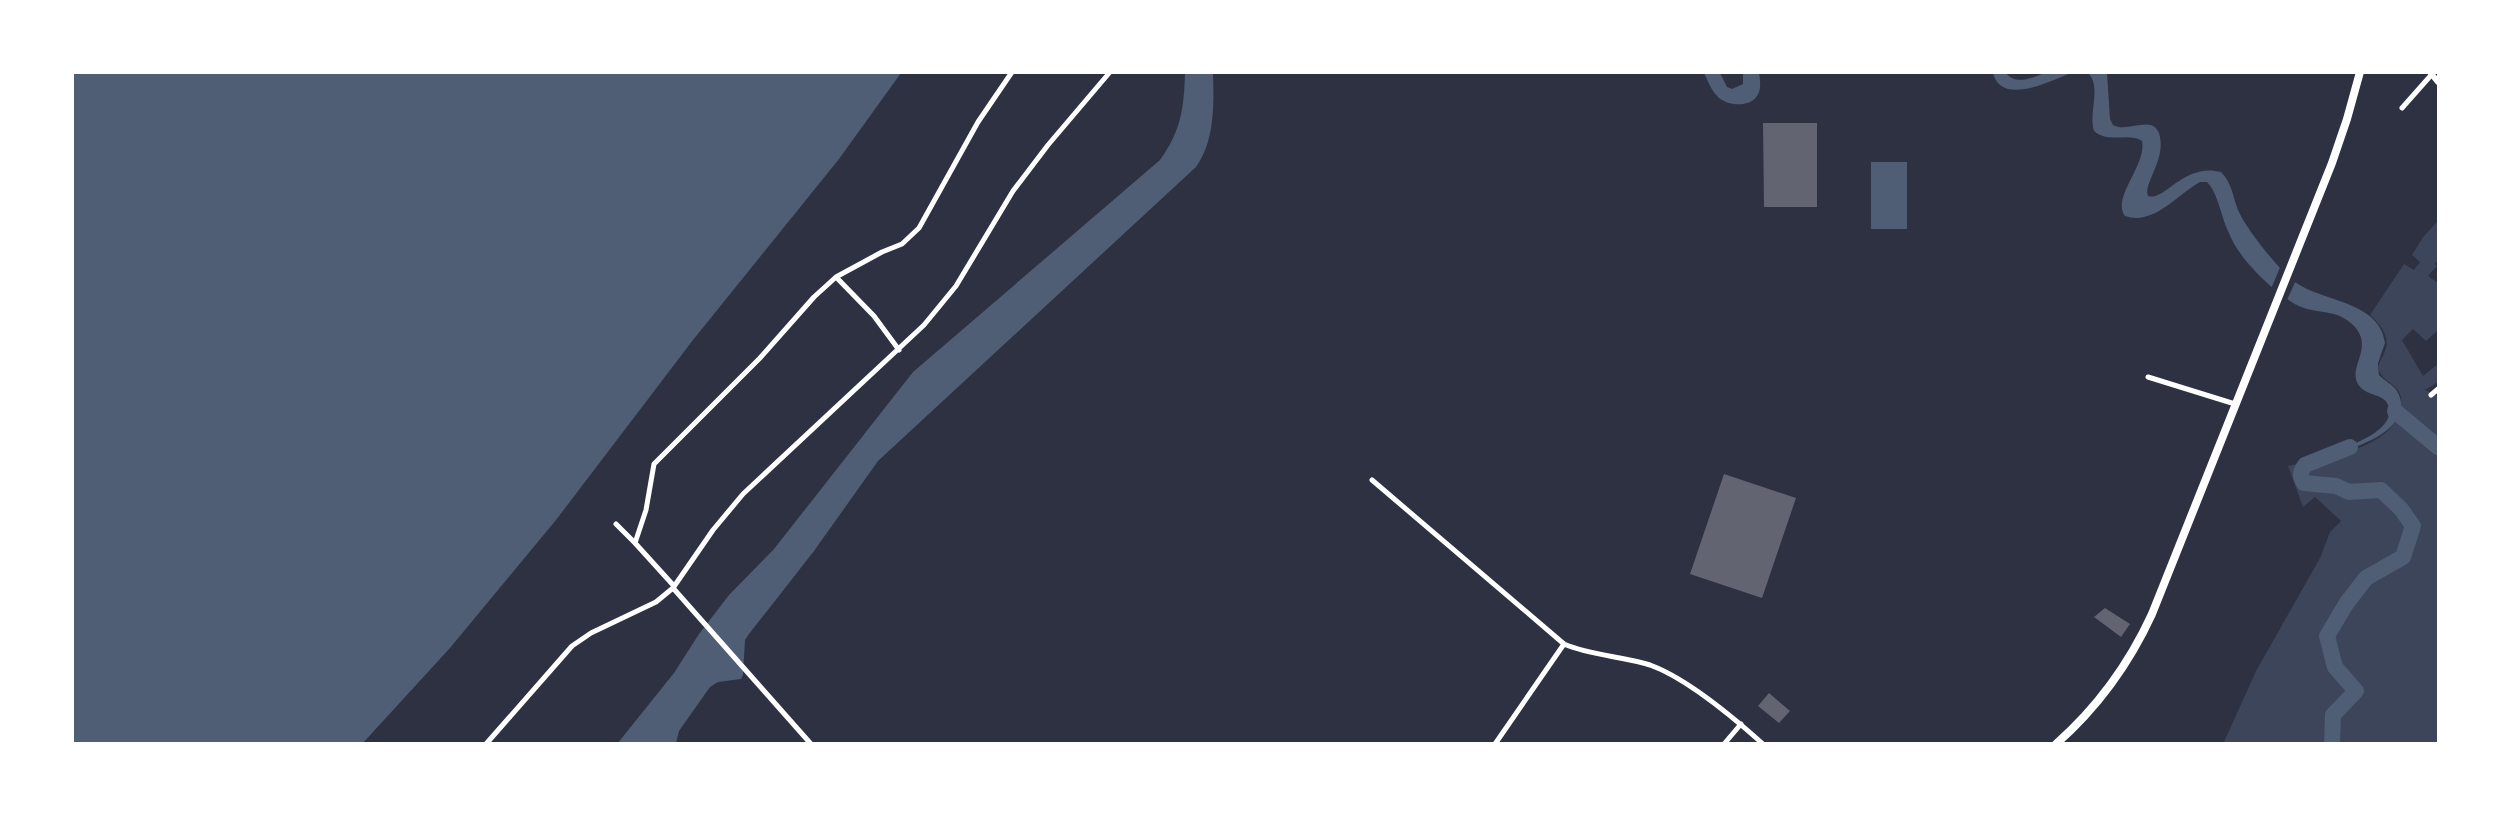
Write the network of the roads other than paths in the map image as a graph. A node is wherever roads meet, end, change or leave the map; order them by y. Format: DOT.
graph roads {
  1 [pos="1012,72"];
  2 [pos="1110,72"];
  3 [pos="2360,72"];
  4 [pos="2432,73"];
  5 [pos="2438,82"];
  6 [pos="2402,108"];
  7 [pos="836,277"];
  8 [pos="899,350"];
  9 [pos="2148,377"];
  10 [pos="2438,389"];
  11 [pos="2431,395"];
  12 [pos="2235,404"];
  13 [pos="1372,480"];
  14 [pos="616,524"];
  15 [pos="635,543"];
  16 [pos="673,587"];
  17 [pos="1564,644"];
  18 [pos="1741,724"];
  19 [pos="486,744"];
  20 [pos="810,744"];
  21 [pos="1495,744"];
  22 [pos="1724,744"];
  23 [pos="1764,744"];
  24 [pos="2056,744"];
  1 -- 7 [label="street"];
  2 -- 8 [label="street"];
  3 -- 12 [label="main road"];
  4 -- 5 [label="street"];
  4 -- 6 [label="street"];
  7 -- 8 [label="street"];
  7 -- 15 [label="street"];
  8 -- 16 [label="street"];
  9 -- 12 [label="street"];
  10 -- 11 [label="street"];
  12 -- 24 [label="main road"];
  13 -- 17 [label="street"];
  14 -- 15 [label="street"];
  15 -- 16 [label="street"];
  16 -- 19 [label="street"];
  16 -- 20 [label="street"];
  17 -- 18 [label="street"];
  17 -- 21 [label="street"];
  18 -- 22 [label="street"];
  18 -- 23 [label="street"];
}
